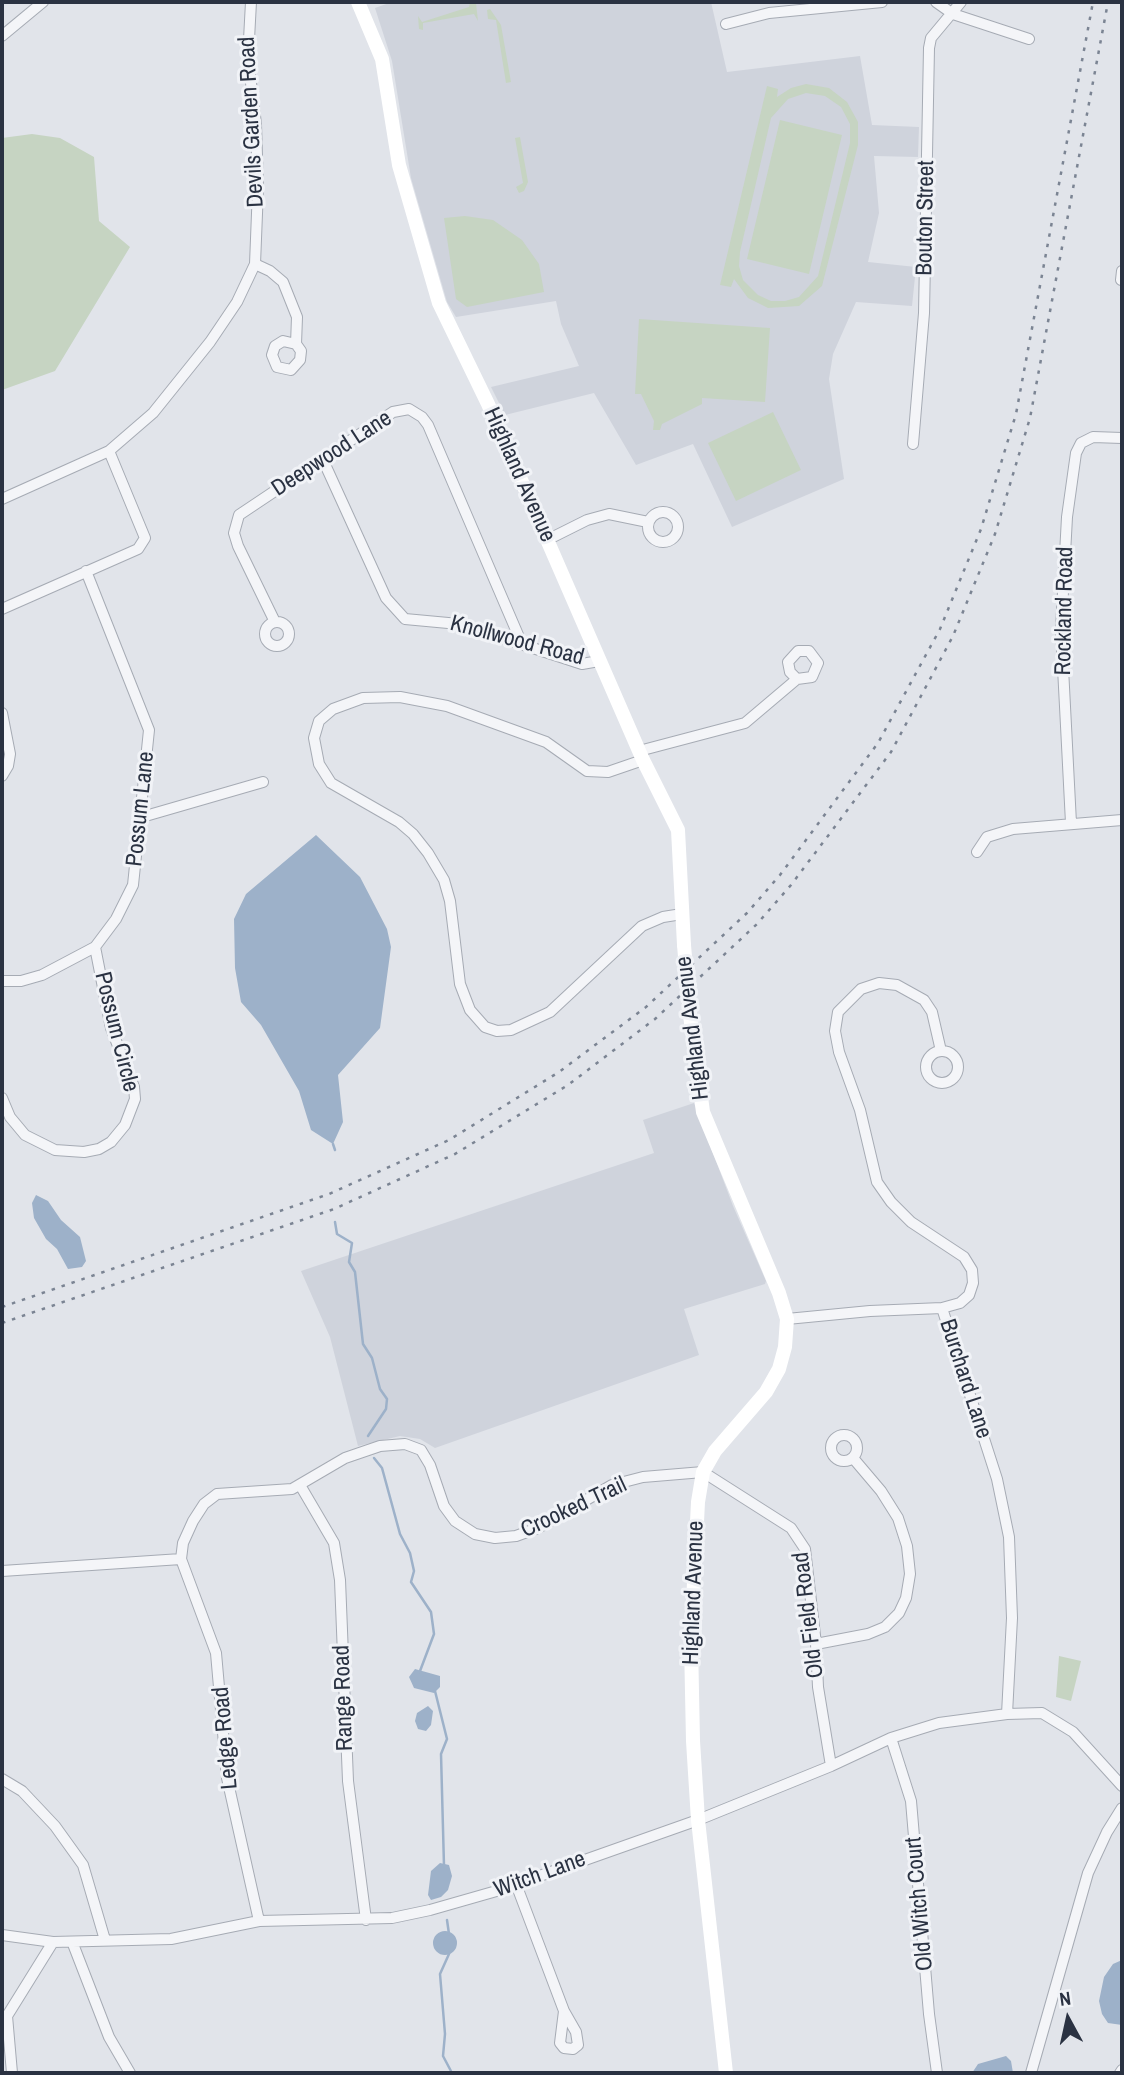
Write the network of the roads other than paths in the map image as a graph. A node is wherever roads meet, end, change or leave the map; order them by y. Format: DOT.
graph roads {
  1 [pos="43,2"];
  2 [pos="251,2"];
  3 [pos="358,2"];
  4 [pos="882,2"];
  5 [pos="936,2"];
  6 [pos="961,2"];
  7 [pos="953,14"];
  8 [pos="726,24"];
  9 [pos="2,36"];
  10 [pos="1030,39"];
  11 [pos="255,264"];
  12 [pos="296,344"];
  13 [pos="1122,438"];
  14 [pos="912,444"];
  15 [pos="109,451"];
  16 [pos="323,460"];
  17 [pos="2,499"];
  18 [pos="648,522"];
  19 [pos="549,539"];
  20 [pos="86,571"];
  21 [pos="2,609"];
  22 [pos="275,622"];
  23 [pos="522,645"];
  24 [pos="600,662"];
  25 [pos="797,679"];
  26 [pos="2,713"];
  27 [pos="641,756"];
  28 [pos="2,776"];
  29 [pos="263,782"];
  30 [pos="142,817"];
  31 [pos="1122,820"];
  32 [pos="1071,823"];
  33 [pos="977,852"];
  34 [pos="682,914"];
  35 [pos="95,947"];
  36 [pos="2,981"];
  37 [pos="941,1051"];
  38 [pos="2,1098"];
  39 [pos="942,1308"];
  40 [pos="787,1319"];
  41 [pos="853,1458"];
  42 [pos="703,1472"];
  43 [pos="300,1485"];
  44 [pos="181,1559"];
  45 [pos="2,1571"];
  46 [pos="816,1644"];
  47 [pos="1007,1714"];
  48 [pos="891,1738"];
  49 [pos="831,1766"];
  50 [pos="2,1779"];
  51 [pos="1122,1786"];
  52 [pos="1122,1808"];
  53 [pos="698,1820"];
  54 [pos="516,1884"];
  55 [pos="366,1920"];
  56 [pos="259,1921"];
  57 [pos="2,1935"];
  58 [pos="105,1940"];
  59 [pos="53,1941"];
  60 [pos="73,1944"];
  61 [pos="564,2011"];
  62 [pos="12,2073"];
  63 [pos="130,2073"];
  64 [pos="726,2073"];
  65 [pos="937,2073"];
  66 [pos="1031,2073"];
  1 -- 9 [label="street"];
  2 -- 11 [label="street, Devils Garden Road"];
  3 -- 19 [label="street, Highland Avenue"];
  4 -- 8 [label="street"];
  5 -- 7 [label="street"];
  6 -- 7 [label="street, Bouton Street"];
  7 -- 10 [label="street"];
  7 -- 14 [label="street, Bouton Street"];
  11 -- 12 [label="street"];
  11 -- 15 [label="street, Devils Garden Road"];
  13 -- 32 [label="street, Rockland Road"];
  15 -- 17 [label="street, Devils Garden Road"];
  15 -- 20 [label="street"];
  16 -- 22 [label="street, Deepwood Lane"];
  16 -- 23 [label="street, Knollwood Road"];
  16 -- 23 [label="street, Deepwood Lane"];
  18 -- 19 [label="street"];
  19 -- 24 [label="street, Highland Avenue"];
  20 -- 21 [label="street"];
  20 -- 30 [label="street, Possum Lane"];
  23 -- 24 [label="street, Knollwood Road"];
  24 -- 27 [label="street, Highland Avenue"];
  25 -- 27 [label="street"];
  26 -- 28 [label="street"];
  27 -- 34 [label="street, Highland Avenue"];
  27 -- 34 [label="street"];
  29 -- 30 [label="street"];
  30 -- 35 [label="street, Possum Lane"];
  31 -- 32 [label="street"];
  32 -- 33 [label="street"];
  34 -- 40 [label="street, Highland Avenue, bridge"];
  35 -- 36 [label="street, Possum Lane"];
  35 -- 38 [label="street, Possum Circle"];
  37 -- 39 [label="street, Burchard Lane"];
  39 -- 40 [label="street"];
  39 -- 47 [label="street, Burchard Lane"];
  40 -- 42 [label="street, Highland Avenue"];
  41 -- 46 [label="street"];
  42 -- 43 [label="street, Crooked Trail"];
  42 -- 46 [label="street, Old Field Road"];
  42 -- 53 [label="street, Highland Avenue"];
  43 -- 44 [label="street, Crooked Trail"];
  43 -- 55 [label="street, Range Road"];
  44 -- 45 [label="street"];
  44 -- 56 [label="street, Ledge Road"];
  46 -- 49 [label="street, Old Field Road"];
  47 -- 48 [label="street, Witch Lane"];
  47 -- 51 [label="street, Witch Lane"];
  48 -- 49 [label="street, Witch Lane"];
  48 -- 65 [label="street, Old Witch Court"];
  49 -- 53 [label="street, Witch Lane"];
  50 -- 58 [label="street"];
  52 -- 66 [label="street"];
  53 -- 54 [label="street, Witch Lane"];
  53 -- 64 [label="street, Highland Avenue"];
  54 -- 55 [label="street, Witch Lane"];
  54 -- 61 [label="street"];
  55 -- 56 [label="street, Witch Lane"];
  56 -- 58 [label="street, Witch Lane"];
  57 -- 59 [label="street, Witch Lane"];
  58 -- 60 [label="street, Witch Lane"];
  59 -- 60 [label="street, Witch Lane"];
  59 -- 62 [label="street"];
  60 -- 63 [label="street"];
}
